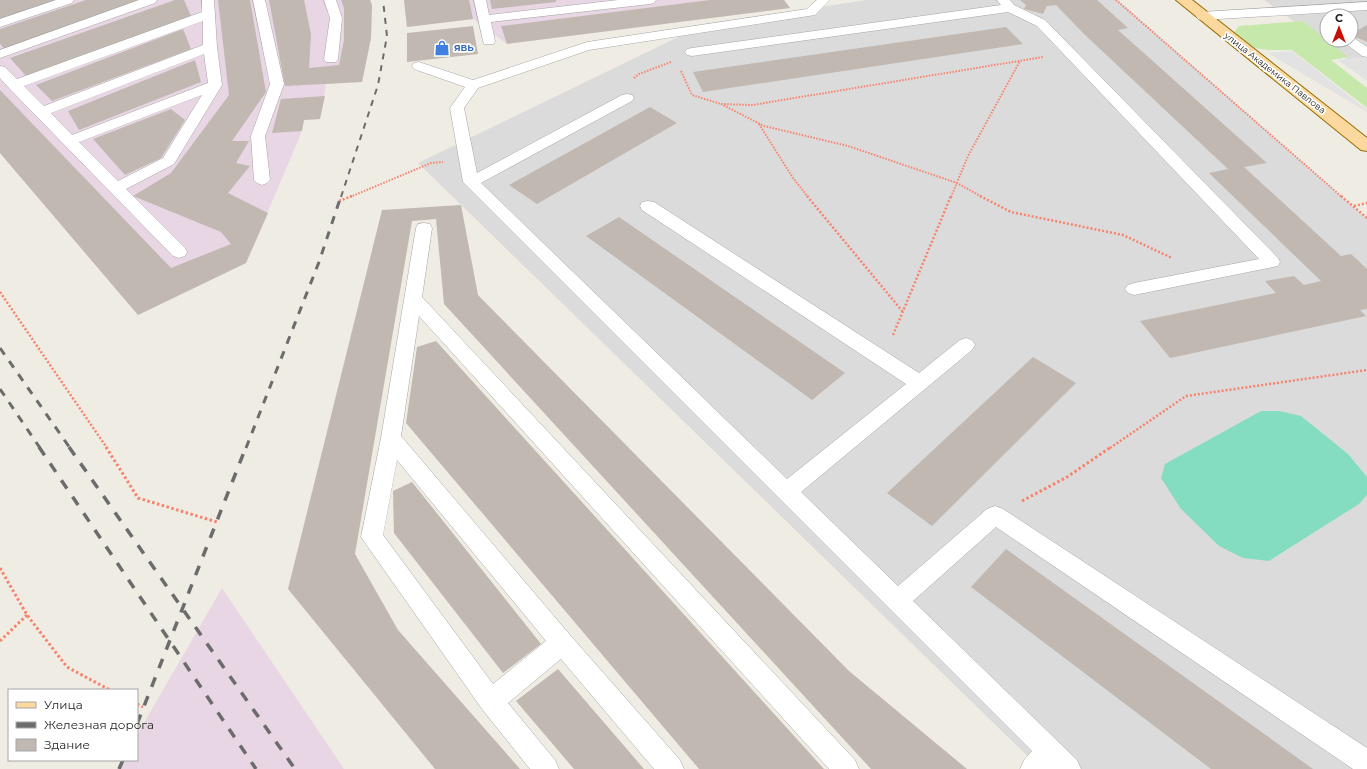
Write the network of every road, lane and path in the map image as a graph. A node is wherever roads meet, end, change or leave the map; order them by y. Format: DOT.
graph roads {
  1 [pos="68,0"];
  2 [pos="151,0"];
  3 [pos="259,0"];
  4 [pos="330,0"];
  5 [pos="480,0"];
  6 [pos="645,0"];
  7 [pos="824,0"];
  8 [pos="1116,0"];
  9 [pos="1183,0"];
  10 [pos="1007,4"];
  11 [pos="565,5"];
  12 [pos="1367,6"];
  13 [pos="209,7"];
  14 [pos="1311,10"];
  15 [pos="1202,16"];
  16 [pos="1319,16"];
  17 [pos="484,19"];
  18 [pos="0,23"];
  19 [pos="489,40"];
  20 [pos="210,48"];
  21 [pos="692,52"];
  22 [pos="1070,52"];
  23 [pos="0,54"];
  24 [pos="331,59"];
  25 [pos="676,59"];
  26 [pos="1020,60"];
  27 [pos="419,66"];
  28 [pos="0,70"];
  29 [pos="14,85"];
  30 [pos="215,85"];
  31 [pos="473,85"];
  32 [pos="627,98"];
  33 [pos="721,104"];
  34 [pos="41,112"];
  35 [pos="759,123"];
  36 [pos="69,141"];
  37 [pos="1367,146"];
  38 [pos="467,162"];
  39 [pos="262,180"];
  40 [pos="471,182"];
  41 [pos="957,183"];
  42 [pos="116,188"];
  43 [pos="339,201"];
  44 [pos="1367,203"];
  45 [pos="648,206"];
  46 [pos="1353,206"];
  47 [pos="1367,218"];
  48 [pos="424,228"];
  49 [pos="179,252"];
  50 [pos="1206,275"];
  51 [pos="1134,289"];
  52 [pos="0,292"];
  53 [pos="414,300"];
  54 [pos="903,312"];
  55 [pos="966,345"];
  56 [pos="883,360"];
  57 [pos="1367,370"];
  58 [pos="919,383"];
  59 [pos="391,438"];
  60 [pos="786,492"];
  61 [pos="995,515"];
  62 [pos="217,522"];
  63 [pos="0,568"];
  64 [pos="897,601"];
  65 [pos="27,615"];
  66 [pos="0,641"];
  67 [pos="562,643"];
  68 [pos="108,689"];
  69 [pos="491,701"];
  70 [pos="138,704"];
  71 [pos="143,707"];
  72 [pos="1048,750"];
  73 [pos="1367,764"];
  74 [pos="546,769"];
  75 [pos="671,769"];
  76 [pos="846,769"];
  77 [pos="1033,769"];
  78 [pos="1068,769"];
  1 -- 18 [label="lane"];
  2 -- 23 [label="lane"];
  3 -- 39 [label="lane"];
  4 -- 24 [label="lane"];
  5 -- 17 [label="lane"];
  6 -- 11 [label="lane"];
  7 -- 31 [label="lane"];
  8 -- 46 [label="path"];
  9 -- 15 [label="main road, улица Академика Павлова"];
  10 -- 21 [label="lane"];
  10 -- 22 [label="lane"];
  11 -- 17 [label="lane"];
  12 -- 14 [label="lane"];
  13 -- 20 [label="lane"];
  13 -- 29 [label="lane"];
  14 -- 15 [label="lane"];
  14 -- 16 [label="lane"];
  15 -- 37 [label="main road, улица Академика Павлова"];
  17 -- 19 [label="lane"];
  20 -- 30 [label="lane"];
  20 -- 34 [label="lane"];
  21 -- 25 [label="path"];
  22 -- 26 [label="path"];
  22 -- 50 [label="lane"];
  25 -- 32 [label="path"];
  25 -- 33 [label="path"];
  26 -- 33 [label="path"];
  26 -- 41 [label="path"];
  27 -- 31 [label="lane"];
  28 -- 29 [label="lane"];
  29 -- 34 [label="lane"];
  30 -- 36 [label="lane"];
  30 -- 42 [label="lane"];
  31 -- 38 [label="lane"];
  32 -- 40 [label="lane"];
  33 -- 35 [label="path"];
  34 -- 36 [label="lane"];
  35 -- 41 [label="path"];
  35 -- 54 [label="path"];
  36 -- 42 [label="lane"];
  38 -- 40 [label="lane"];
  38 -- 43 [label="path"];
  40 -- 60 [label="lane"];
  41 -- 50 [label="path"];
  41 -- 54 [label="path"];
  42 -- 49 [label="lane"];
  44 -- 46 [label="path"];
  45 -- 56 [label="lane"];
  46 -- 47 [label="path"];
  48 -- 53 [label="lane"];
  50 -- 51 [label="lane"];
  52 -- 62 [label="path"];
  53 -- 59 [label="lane"];
  53 -- 76 [label="lane"];
  54 -- 56 [label="path"];
  55 -- 58 [label="lane"];
  56 -- 58 [label="lane"];
  57 -- 61 [label="path"];
  58 -- 60 [label="lane"];
  59 -- 67 [label="lane"];
  59 -- 69 [label="lane"];
  60 -- 64 [label="lane"];
  61 -- 64 [label="lane"];
  61 -- 73 [label="lane"];
  63 -- 65 [label="path"];
  64 -- 72 [label="lane"];
  65 -- 66 [label="path"];
  65 -- 68 [label="path"];
  67 -- 69 [label="lane"];
  67 -- 75 [label="lane"];
  69 -- 74 [label="lane"];
  70 -- 71 [label="path"];
  72 -- 77 [label="lane"];
  72 -- 78 [label="lane"];
}
